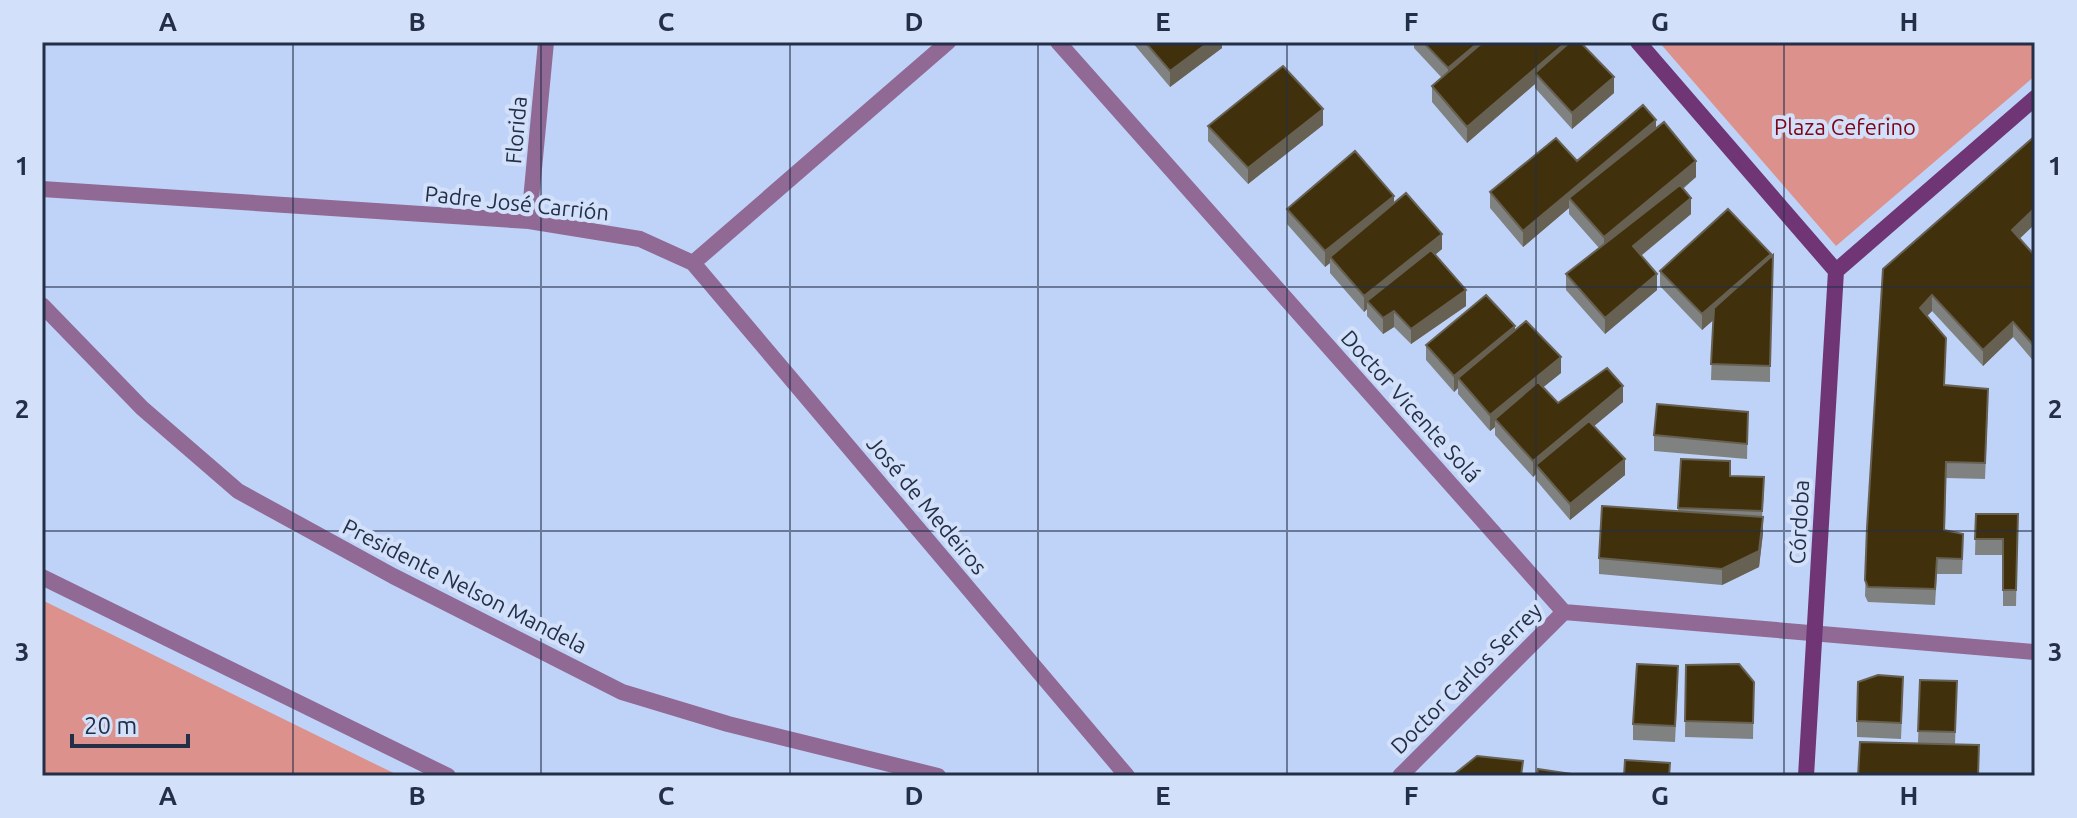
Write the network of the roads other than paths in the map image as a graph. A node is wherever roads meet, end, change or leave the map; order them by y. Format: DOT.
graph roads {
  1 [pos="546,42"];
  2 [pos="948,42"];
  3 [pos="1058,42"];
  4 [pos="1638,42"];
  5 [pos="2035,98"];
  6 [pos="42,189"];
  7 [pos="529,221"];
  8 [pos="693,263"];
  9 [pos="1836,271"];
  10 [pos="42,305"];
  11 [pos="42,577"];
  12 [pos="1564,612"];
  13 [pos="1815,634"];
  14 [pos="2035,652"];
  15 [pos="448,776"];
  16 [pos="938,776"];
  17 [pos="1127,776"];
  18 [pos="1400,776"];
  19 [pos="1806,776"];
  1 -- 7 [label="street, Florida"];
  2 -- 8 [label="street"];
  3 -- 12 [label="street, Doctor Vicente Solá"];
  4 -- 9 [label="main road"];
  5 -- 9 [label="main road"];
  6 -- 7 [label="street, Padre José Carrión"];
  7 -- 8 [label="street, Padre José Carrión"];
  8 -- 17 [label="street, José de Medeiros"];
  9 -- 13 [label="main road, Córdoba"];
  10 -- 16 [label="street, Presidente Nelson Mandela"];
  11 -- 15 [label="street"];
  12 -- 13 [label="street"];
  12 -- 18 [label="street, Doctor Carlos Serrey"];
  13 -- 14 [label="street"];
  13 -- 19 [label="main road, Córdoba"];
}
